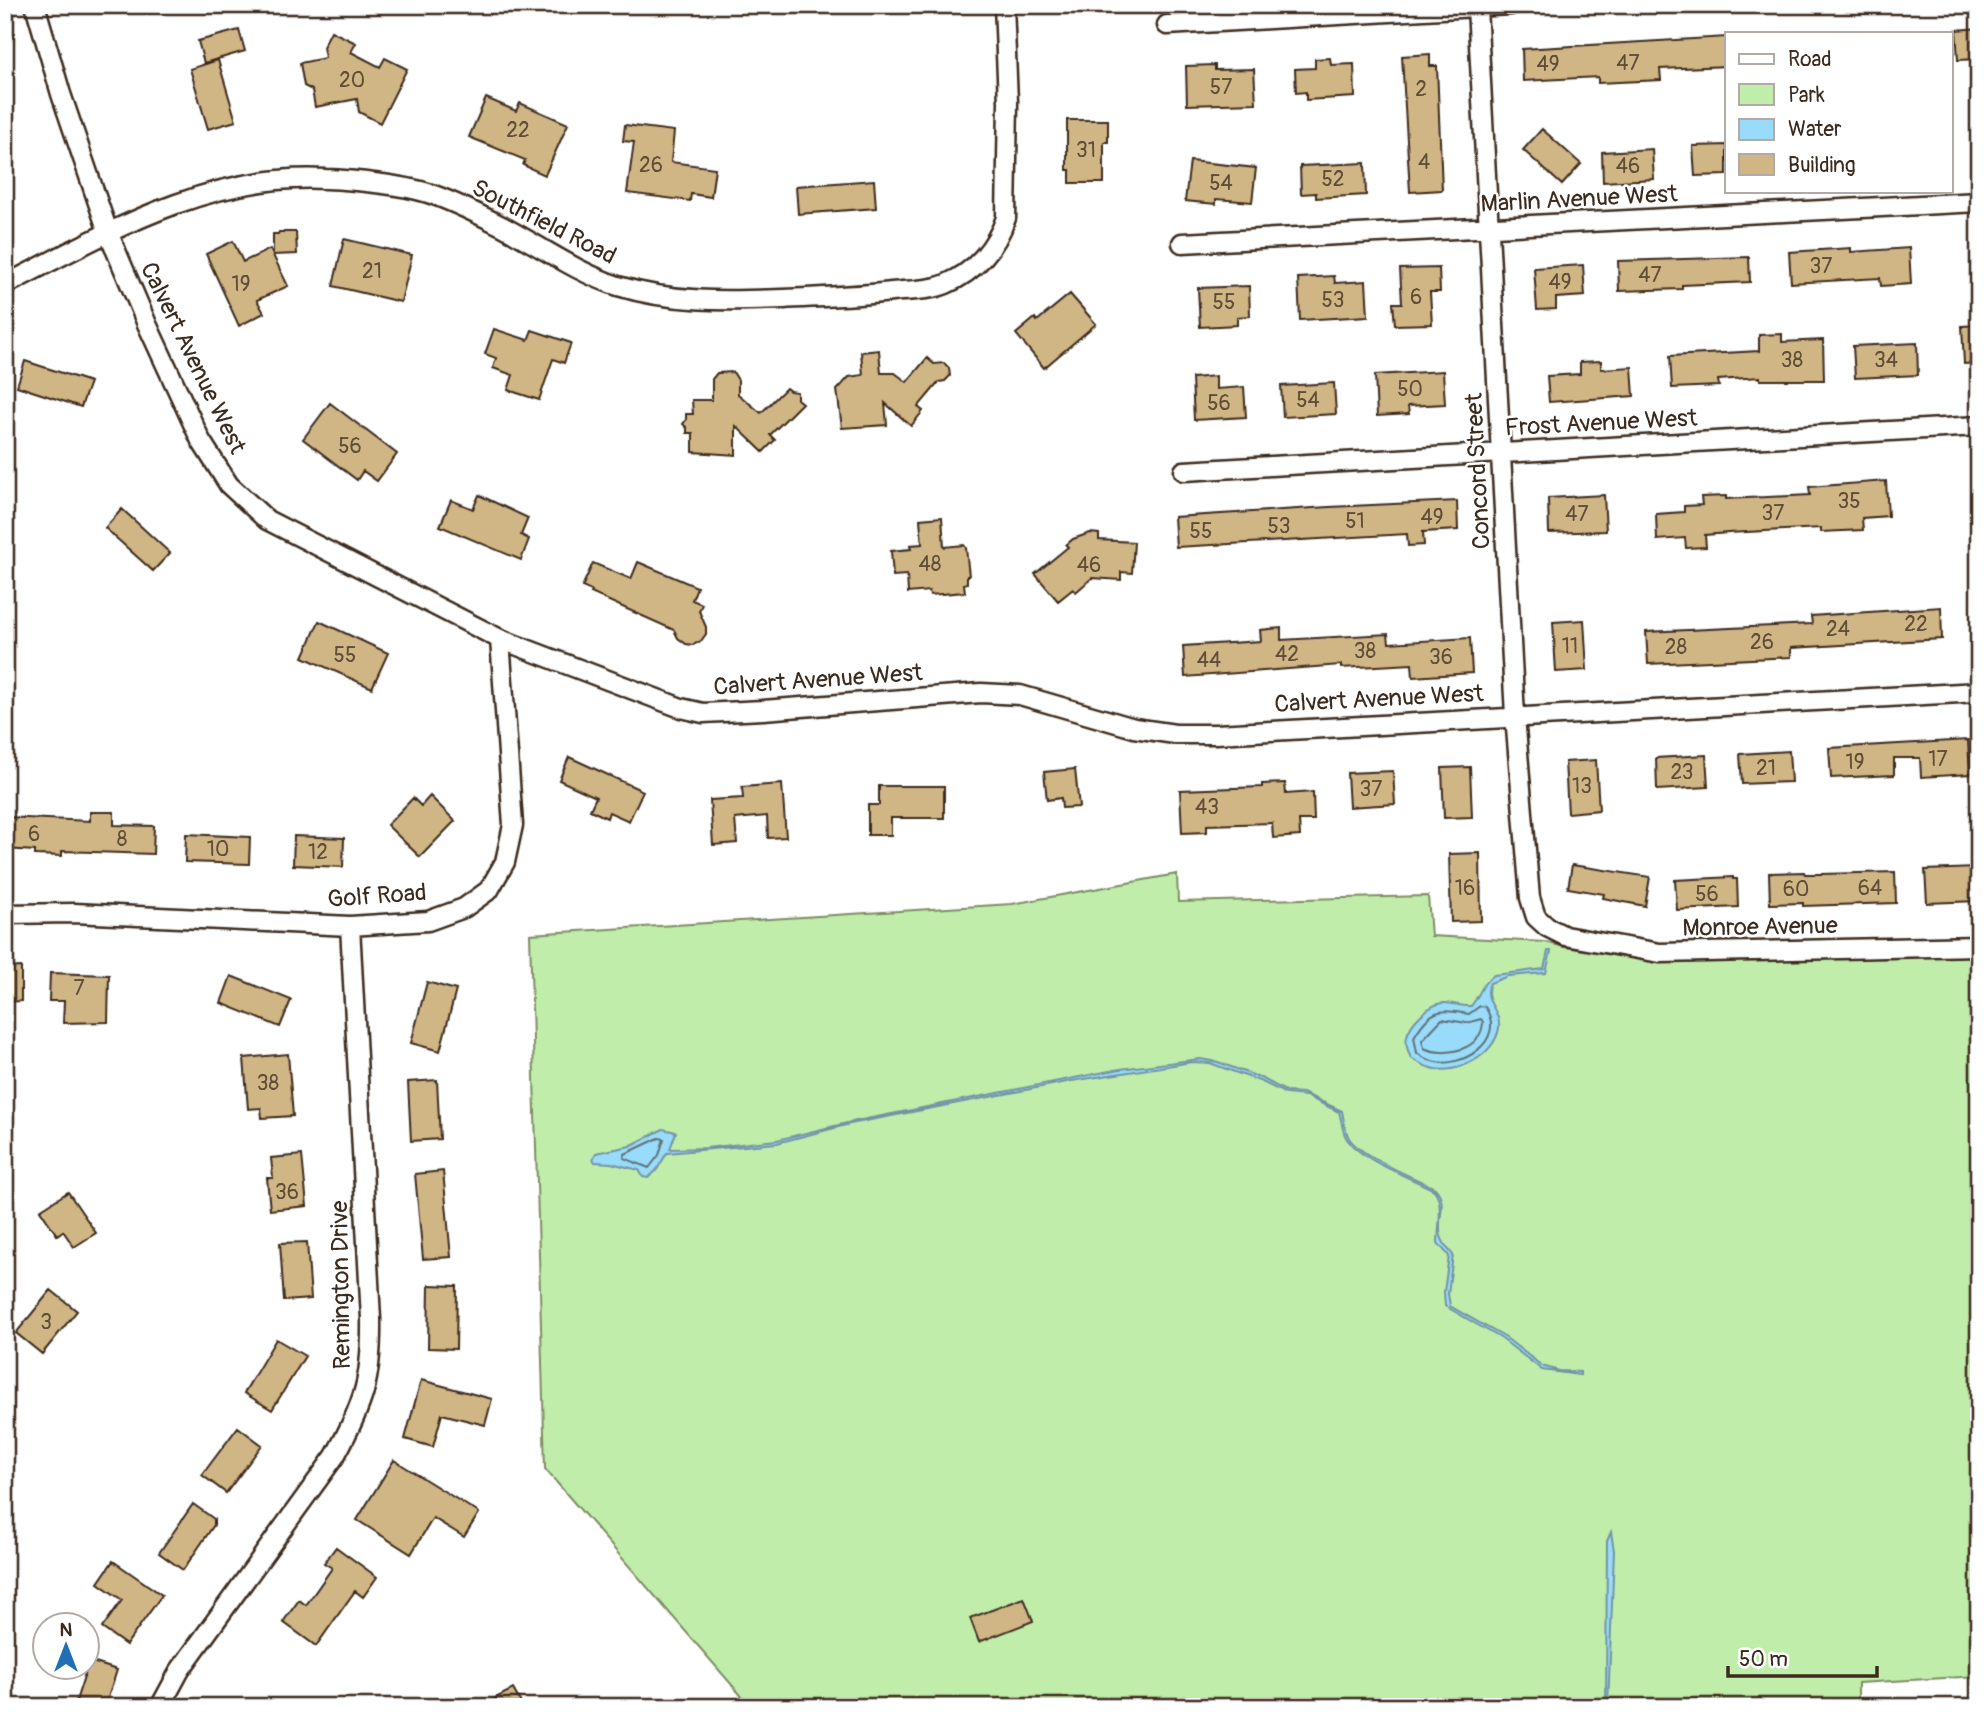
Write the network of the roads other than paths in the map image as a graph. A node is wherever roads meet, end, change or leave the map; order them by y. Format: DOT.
graph roads {
  1 [pos="35,5"];
  2 [pos="1004,5"];
  3 [pos="1510,5"];
  4 [pos="1477,7"];
  5 [pos="1167,25"];
  6 [pos="1979,202"];
  7 [pos="1489,228"];
  8 [pos="108,232"];
  9 [pos="1182,243"];
  10 [pos="5,285"];
  11 [pos="1979,426"];
  12 [pos="1503,454"];
  13 [pos="1184,471"];
  14 [pos="500,639"];
  15 [pos="1979,692"];
  16 [pos="1515,716"];
  17 [pos="5,914"];
  18 [pos="350,926"];
  19 [pos="1547,927"];
  20 [pos="1979,946"];
  21 [pos="160,1707"];
  1 -- 8 [label="street, Calvert Avenue West"];
  2 -- 8 [label="street, Southfield Road"];
  3 -- 4 [label="street"];
  4 -- 5 [label="street"];
  4 -- 7 [label="street, Concord Street"];
  6 -- 7 [label="street, Marlin Avenue West"];
  7 -- 9 [label="street, Marlin Avenue West"];
  7 -- 12 [label="street, Concord Street"];
  8 -- 10 [label="street, Southfield Road"];
  8 -- 14 [label="street, Calvert Avenue West"];
  11 -- 12 [label="street, Frost Avenue West"];
  12 -- 13 [label="street, Frost Avenue West"];
  12 -- 16 [label="street, Concord Street"];
  14 -- 16 [label="street, Calvert Avenue West"];
  14 -- 18 [label="street, Golf Road"];
  15 -- 16 [label="street, Calvert Avenue West"];
  16 -- 19 [label="street, Concord Street"];
  17 -- 18 [label="street, Golf Road"];
  18 -- 21 [label="street, Remington Drive"];
  19 -- 20 [label="street, Monroe Avenue"];
}
